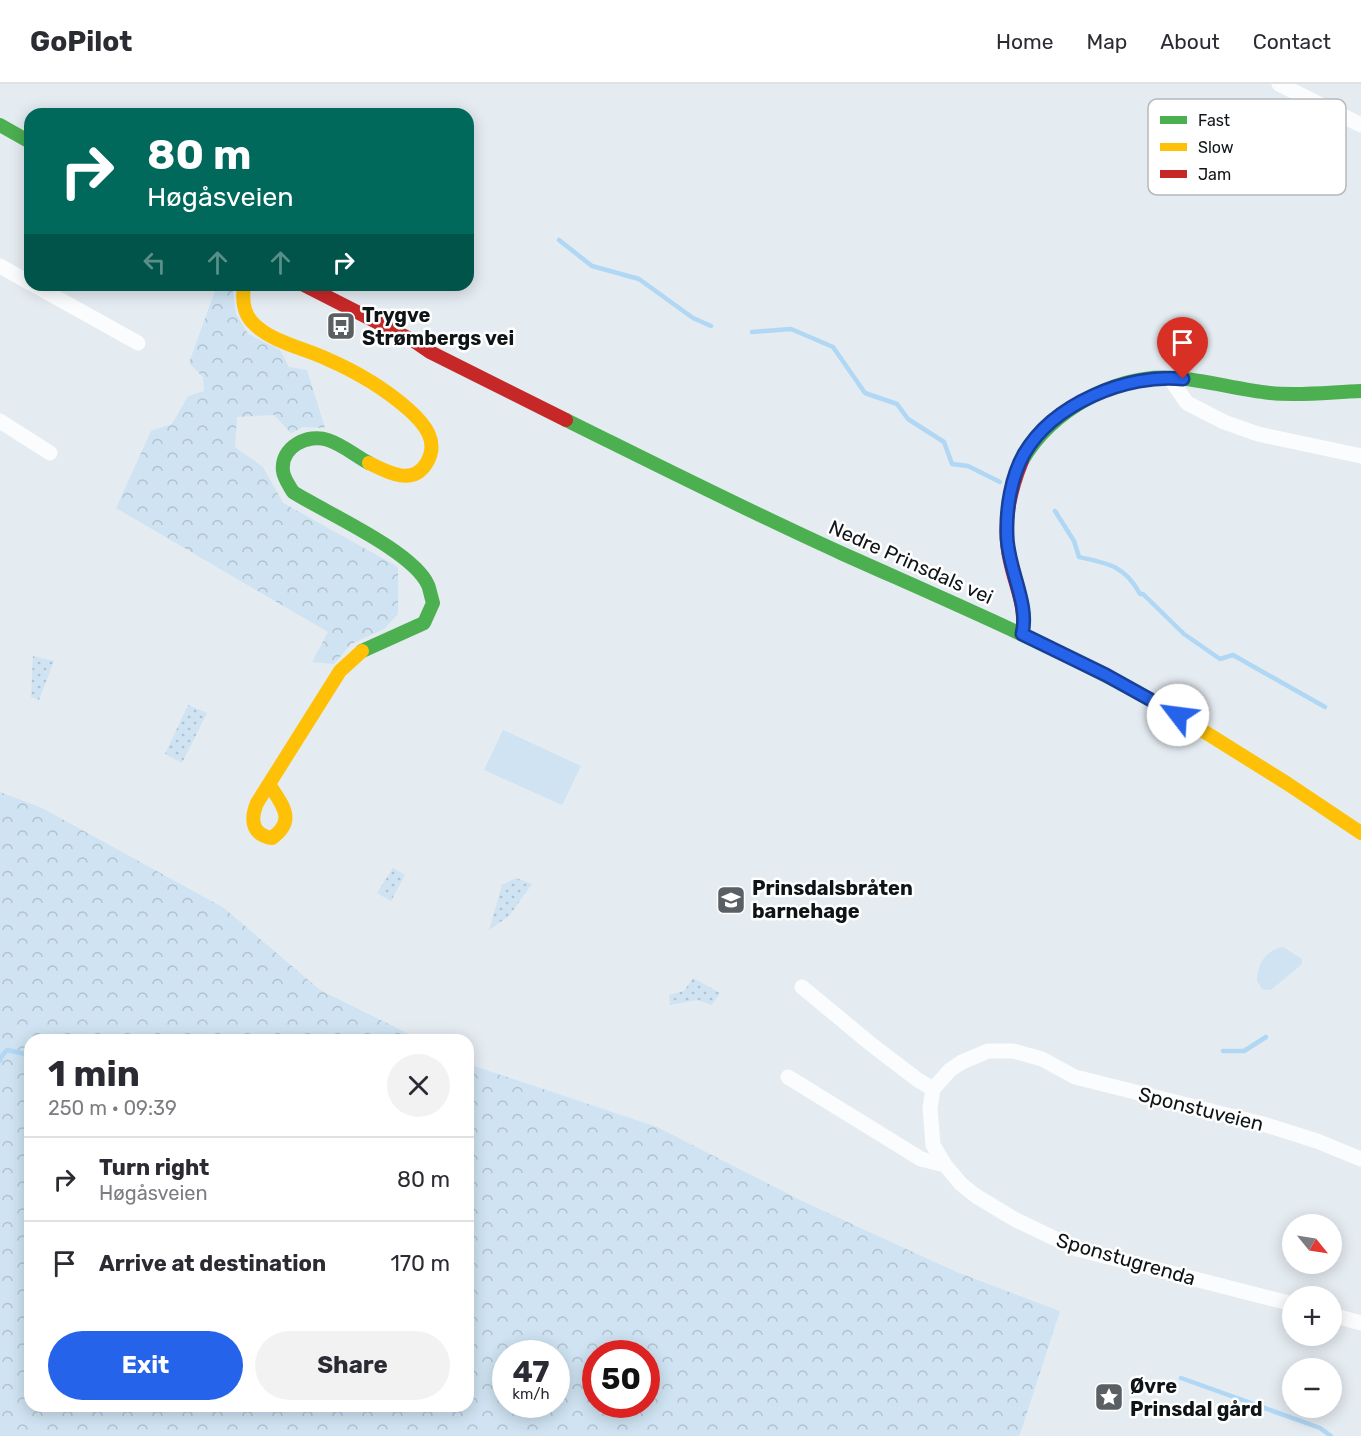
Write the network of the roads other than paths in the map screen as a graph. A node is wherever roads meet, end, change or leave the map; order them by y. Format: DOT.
graph roads {
  1 [pos="1279,84"];
  2 [pos="1309,99"];
  3 [pos="1346,118"];
  4 [pos="0,125"];
  5 [pos="1361,125"];
  6 [pos="24,139"];
  7 [pos="0,266"];
  8 [pos="24,280"];
  9 [pos="45,291"];
  10 [pos="243,291"];
  11 [pos="299,291"];
  12 [pos="316,291"];
  13 [pos="138,343"];
  14 [pos="430,352"];
  15 [pos="1169,377"];
  16 [pos="1361,391"];
  17 [pos="0,421"];
  18 [pos="50,453"];
  19 [pos="1361,456"];
  20 [pos="1022,634"];
  21 [pos="269,784"];
  22 [pos="1361,833"];
  23 [pos="802,987"];
  24 [pos="788,1077"];
  25 [pos="933,1089"];
  26 [pos="1361,1158"];
  27 [pos="945,1165"];
  28 [pos="1282,1301"];
  29 [pos="1342,1318"];
  30 [pos="1361,1323"];
  1 -- 2 [label="street"];
  3 -- 5 [label="street"];
  4 -- 6 [label="street"];
  7 -- 8 [label="street"];
  9 -- 13 [label="street"];
  10 -- 21 [label="street"];
  11 -- 14 [label="street, Nedre Prinsdals vei"];
  12 -- 14 [label="street, Nedre Prinsdals vei"];
  14 -- 20 [label="street, Nedre Prinsdals vei"];
  15 -- 16 [label="street"];
  15 -- 19 [label="street"];
  15 -- 20 [label="street"];
  17 -- 18 [label="street"];
  20 -- 22 [label="street, Nedre Prinsdals vei"];
  23 -- 25 [label="street"];
  24 -- 27 [label="street"];
  25 -- 26 [label="street, Sponstuveien"];
  25 -- 27 [label="street, Sponstugrenda"];
  27 -- 28 [label="street, Sponstugrenda"];
  29 -- 30 [label="street"];
}
